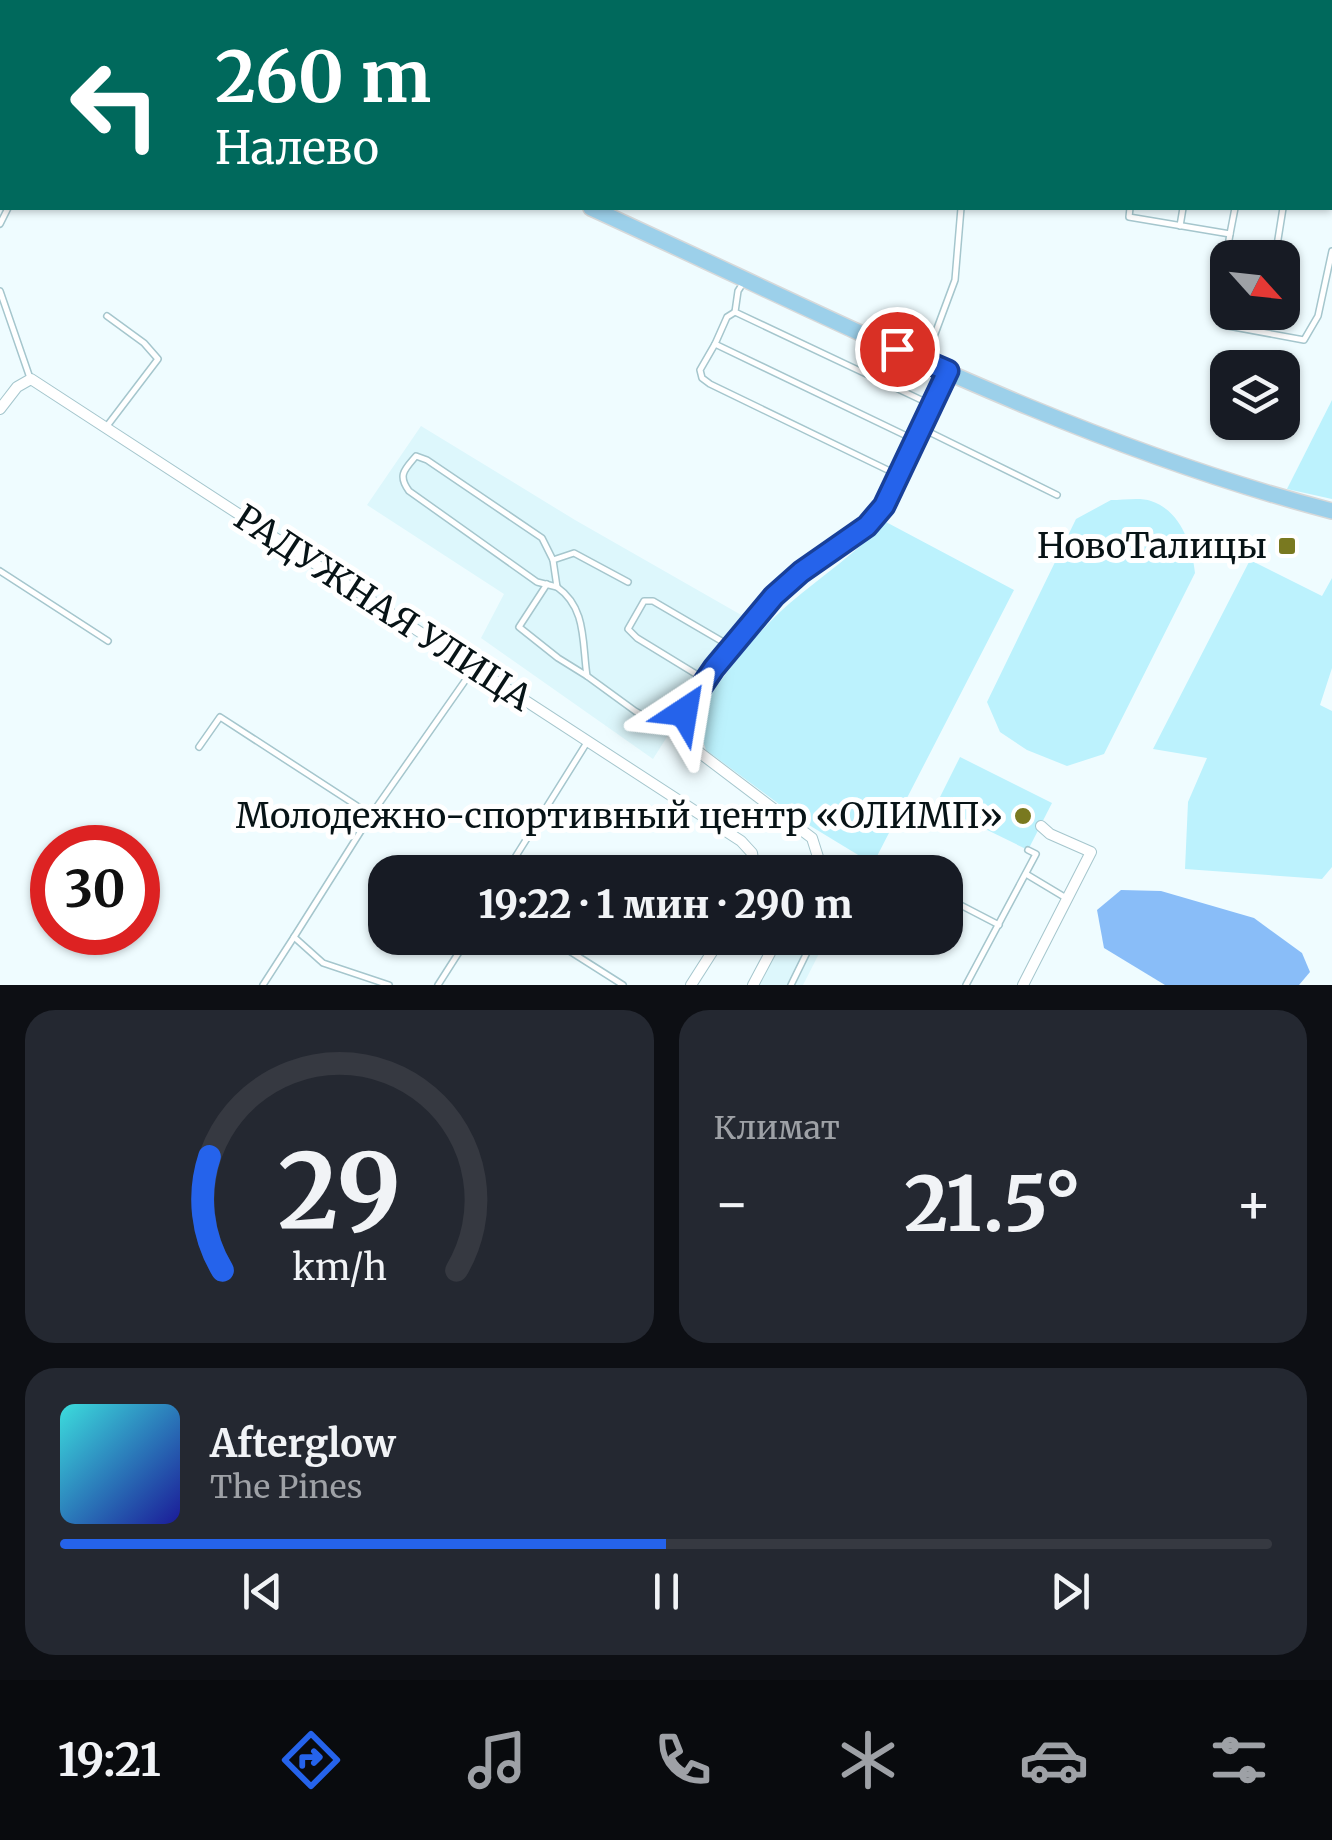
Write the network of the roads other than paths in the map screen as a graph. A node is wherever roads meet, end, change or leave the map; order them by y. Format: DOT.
graph roads {
  1 [pos="595,210"];
  2 [pos="961,210"];
  3 [pos="1130,210"];
  4 [pos="1183,210"];
  5 [pos="1235,210"];
  6 [pos="1284,210"];
  7 [pos="1180,226"];
  8 [pos="1230,234"];
  9 [pos="1229,240"];
  10 [pos="1278,240"];
  11 [pos="1332,252"];
  12 [pos="746,278"];
  13 [pos="0,291"];
  14 [pos="734,312"];
  15 [pos="107,316"];
  16 [pos="1249,330"];
  17 [pos="716,344"];
  18 [pos="925,361"];
  19 [pos="948,371"];
  20 [pos="31,379"];
  21 [pos="932,405"];
  22 [pos="0,409"];
  23 [pos="107,426"];
  24 [pos="921,428"];
  25 [pos="915,440"];
  26 [pos="899,476"];
  27 [pos="1057,495"];
  28 [pos="1332,511"];
  29 [pos="553,560"];
  30 [pos="0,570"];
  31 [pos="628,582"];
  32 [pos="547,584"];
  33 [pos="557,587"];
  34 [pos="108,641"];
  35 [pos="730,646"];
  36 [pos="474,667"];
  37 [pos="588,676"];
  38 [pos="705,680"];
  39 [pos="675,734"];
  40 [pos="588,741"];
  41 [pos="199,747"];
  42 [pos="371,815"];
  43 [pos="1041,826"];
  44 [pos="1028,850"];
  45 [pos="517,855"];
  46 [pos="753,855"];
  47 [pos="817,855"];
  48 [pos="1026,874"];
  49 [pos="1067,899"];
  50 [pos="963,906"];
  51 [pos="999,925"];
  52 [pos="294,937"];
  53 [pos="457,955"];
  54 [pos="576,955"];
  55 [pos="710,955"];
  56 [pos="769,955"];
  57 [pos="806,955"];
  58 [pos="263,985"];
  59 [pos="389,985"];
  60 [pos="438,985"];
  61 [pos="623,985"];
  62 [pos="690,985"];
  63 [pos="753,985"];
  64 [pos="792,985"];
  65 [pos="966,985"];
  66 [pos="1023,985"];
  1 -- 12 [label="main road"];
  2 -- 18 [label="lane"];
  3 -- 7 [label="lane"];
  4 -- 7 [label="lane"];
  5 -- 8 [label="lane"];
  6 -- 10 [label="lane"];
  7 -- 8 [label="lane"];
  8 -- 9 [label="lane"];
  11 -- 16 [label="lane"];
  12 -- 14 [label="lane"];
  12 -- 18 [label="main road"];
  13 -- 20 [label="lane"];
  14 -- 17 [label="lane"];
  14 -- 21 [label="lane"];
  15 -- 23 [label="lane"];
  17 -- 25 [label="lane"];
  17 -- 26 [label="lane"];
  18 -- 19 [label="main road"];
  19 -- 21 [label="street"];
  19 -- 28 [label="main road"];
  20 -- 22 [label="street"];
  20 -- 23 [label="street, РАДУЖНАЯ УЛИЦА"];
  21 -- 24 [label="street"];
  23 -- 36 [label="street, РАДУЖНАЯ УЛИЦА"];
  24 -- 25 [label="street"];
  24 -- 27 [label="lane"];
  25 -- 26 [label="street"];
  26 -- 35 [label="street"];
  29 -- 31 [label="lane"];
  29 -- 32 [label="lane"];
  29 -- 33 [label="lane"];
  30 -- 34 [label="lane"];
  32 -- 33 [label="lane"];
  32 -- 37 [label="lane"];
  33 -- 37 [label="lane"];
  35 -- 38 [label="street"];
  35 -- 38 [label="lane"];
  36 -- 40 [label="street, РАДУЖНАЯ УЛИЦА"];
  36 -- 42 [label="lane"];
  37 -- 39 [label="lane"];
  38 -- 39 [label="street"];
  39 -- 47 [label="street"];
  40 -- 45 [label="lane"];
  40 -- 46 [label="street, РАДУЖНАЯ УЛИЦА"];
  41 -- 42 [label="lane"];
  42 -- 52 [label="lane"];
  43 -- 49 [label="street"];
  44 -- 48 [label="lane"];
  48 -- 49 [label="lane"];
  48 -- 51 [label="lane"];
  49 -- 66 [label="street"];
  50 -- 51 [label="lane"];
  51 -- 65 [label="lane"];
  52 -- 58 [label="lane"];
  52 -- 59 [label="lane"];
  53 -- 60 [label="lane"];
  54 -- 61 [label="lane"];
  55 -- 62 [label="street"];
  56 -- 63 [label="street"];
  57 -- 64 [label="lane"];
}
